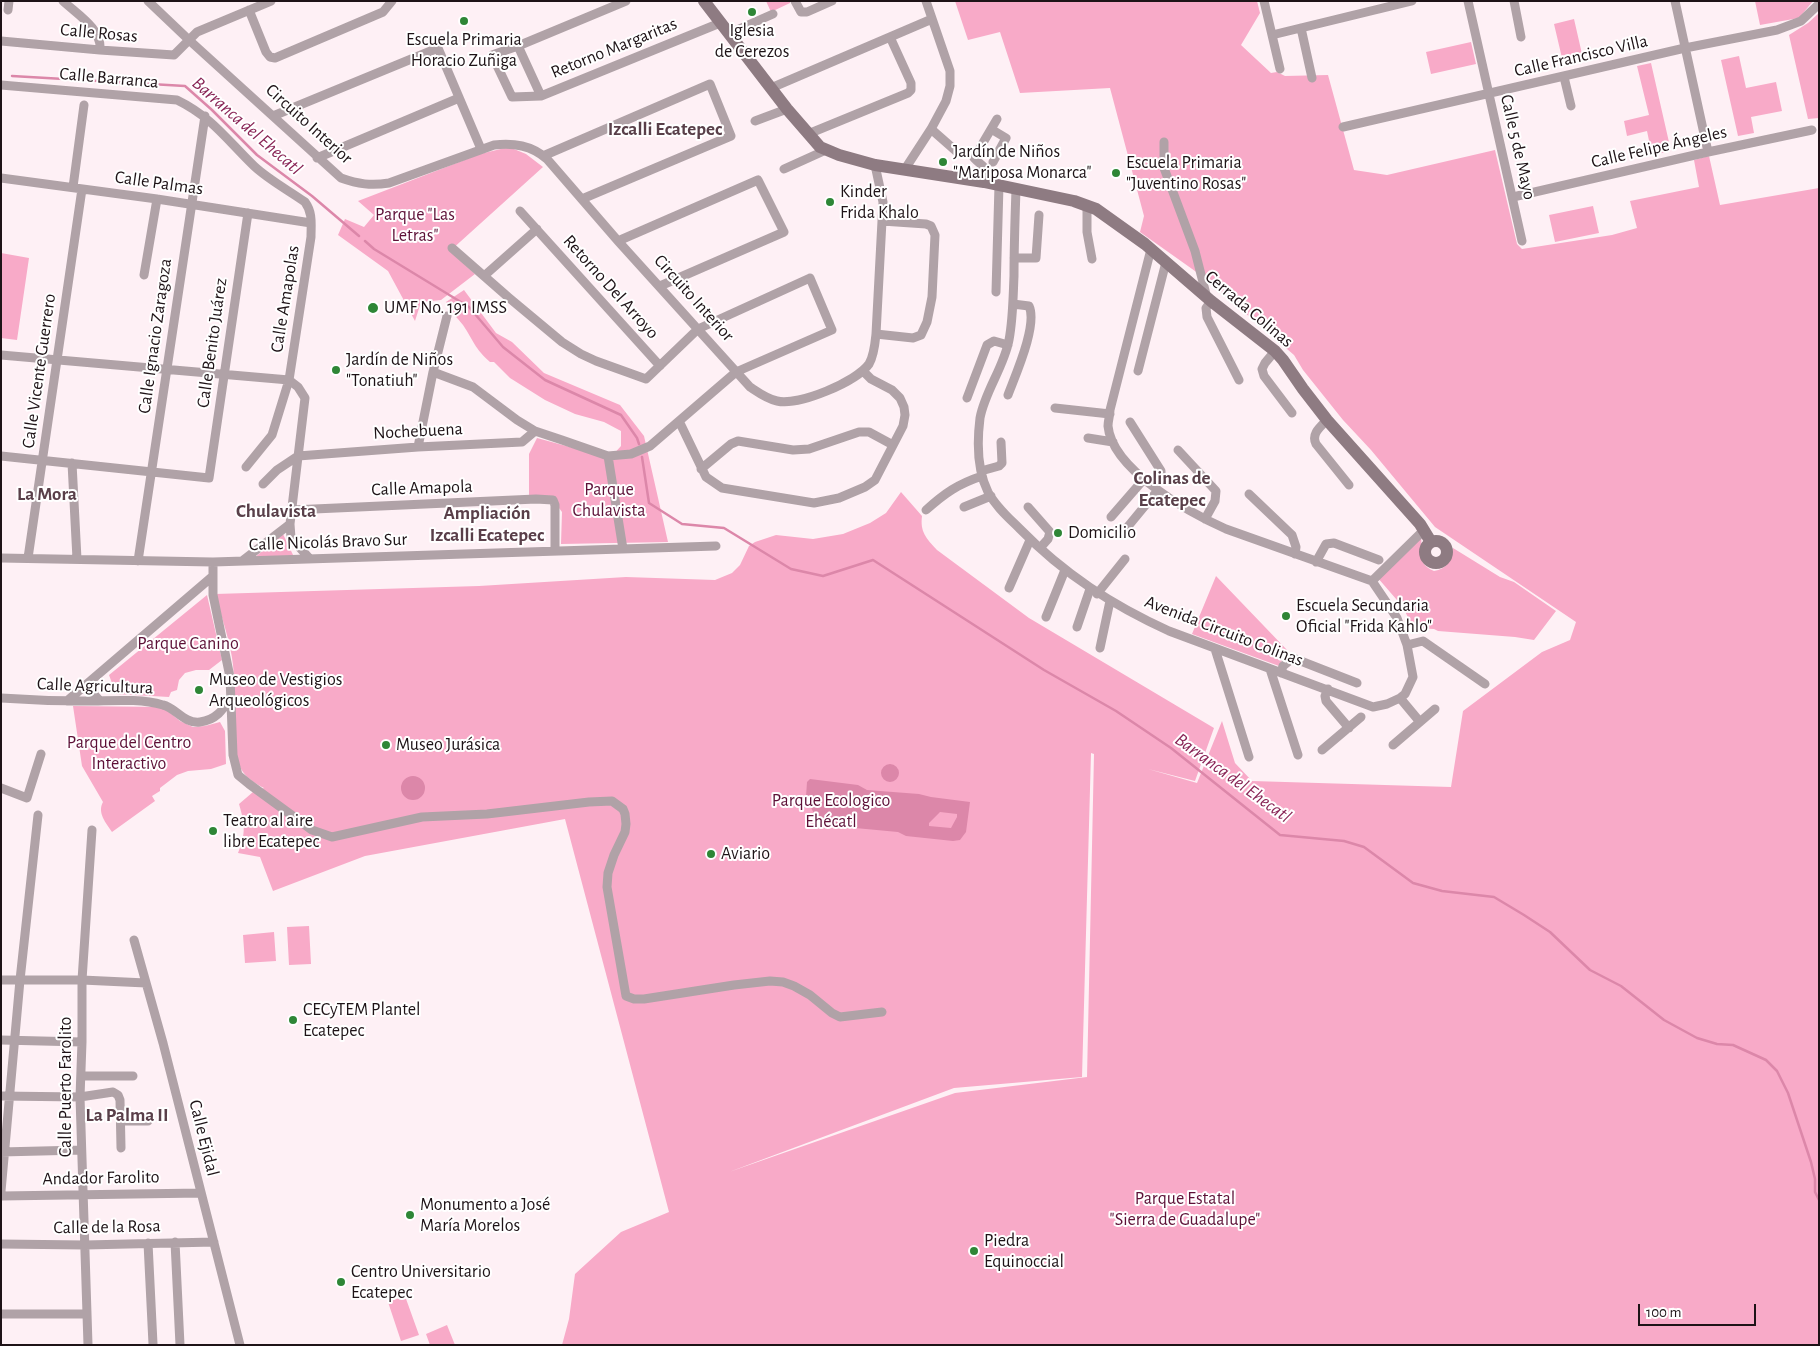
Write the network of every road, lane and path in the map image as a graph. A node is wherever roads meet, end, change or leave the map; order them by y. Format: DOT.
graph roads {
  1 [pos="63,1"];
  2 [pos="148,1"];
  3 [pos="272,1"];
  4 [pos="392,1"];
  5 [pos="626,1"];
  6 [pos="704,1"];
  7 [pos="795,1"];
  8 [pos="832,1"];
  9 [pos="926,1"];
  10 [pos="1264,1"];
  11 [pos="1412,1"];
  12 [pos="1468,1"];
  13 [pos="1514,1"];
  14 [pos="1675,1"];
  15 [pos="1819,4"];
  16 [pos="249,10"];
  17 [pos="773,14"];
  18 [pos="932,19"];
  19 [pos="720,23"];
  20 [pos="1301,28"];
  21 [pos="730,33"];
  22 [pos="1272,35"];
  23 [pos="890,37"];
  24 [pos="1521,37"];
  25 [pos="189,40"];
  26 [pos="1,41"];
  27 [pos="518,46"];
  28 [pos="1685,48"];
  29 [pos="100,50"];
  30 [pos="1280,69"];
  31 [pos="1564,77"];
  32 [pos="1312,78"];
  33 [pos="1,85"];
  34 [pos="771,88"];
  35 [pos="1489,94"];
  36 [pos="541,96"];
  37 [pos="459,98"];
  38 [pos="84,105"];
  39 [pos="1571,106"];
  40 [pos="787,110"];
  41 [pos="205,116"];
  42 [pos="273,116"];
  43 [pos="996,119"];
  44 [pos="756,121"];
  45 [pos="1343,127"];
  46 [pos="931,129"];
  47 [pos="991,129"];
  48 [pos="1812,130"];
  49 [pos="808,134"];
  50 [pos="1164,142"];
  51 [pos="481,150"];
  52 [pos="826,150"];
  53 [pos="956,151"];
  54 [pos="1708,152"];
  55 [pos="543,156"];
  56 [pos="318,158"];
  57 [pos="993,162"];
  58 [pos="875,165"];
  59 [pos="784,168"];
  60 [pos="905,168"];
  61 [pos="1,178"];
  62 [pos="984,182"];
  63 [pos="999,185"];
  64 [pos="78,188"];
  65 [pos="1016,189"];
  66 [pos="1513,197"];
  67 [pos="157,199"];
  68 [pos="582,199"];
  69 [pos="191,204"];
  70 [pos="1087,205"];
  71 [pos="520,211"];
  72 [pos="248,213"];
  73 [pos="1039,215"];
  74 [pos="882,221"];
  75 [pos="312,222"];
  76 [pos="537,229"];
  77 [pos="618,241"];
  78 [pos="1522,241"];
  79 [pos="452,248"];
  80 [pos="1151,249"];
  81 [pos="1014,258"];
  82 [pos="1092,259"];
  83 [pos="1166,262"];
  84 [pos="144,275"];
  85 [pos="484,276"];
  86 [pos="660,286"];
  87 [pos="996,292"];
  88 [pos="1209,300"];
  89 [pos="1013,304"];
  90 [pos="447,316"];
  91 [pos="698,329"];
  92 [pos="876,334"];
  93 [pos="1008,345"];
  94 [pos="1275,351"];
  95 [pos="1,355"];
  96 [pos="57,360"];
  97 [pos="660,366"];
  98 [pos="167,369"];
  99 [pos="863,371"];
  100 [pos="1138,371"];
  101 [pos="433,372"];
  102 [pos="736,372"];
  103 [pos="224,374"];
  104 [pos="289,380"];
  105 [pos="1239,380"];
  106 [pos="1008,395"];
  107 [pos="967,398"];
  108 [pos="1055,408"];
  109 [pos="1292,412"];
  110 [pos="1110,414"];
  111 [pos="1327,420"];
  112 [pos="679,421"];
  113 [pos="1130,422"];
  114 [pos="535,431"];
  115 [pos="1088,438"];
  116 [pos="1001,442"];
  117 [pos="1113,442"];
  118 [pos="892,446"];
  119 [pos="418,447"];
  120 [pos="1178,450"];
  121 [pos="1,456"];
  122 [pos="298,456"];
  123 [pos="608,456"];
  124 [pos="42,459"];
  125 [pos="72,463"];
  126 [pos="246,466"];
  127 [pos="701,469"];
  128 [pos="152,471"];
  129 [pos="981,473"];
  130 [pos="1144,479"];
  131 [pos="263,484"];
  132 [pos="1350,484"];
  133 [pos="1156,488"];
  134 [pos="1249,494"];
  135 [pos="991,496"];
  136 [pos="964,507"];
  137 [pos="1028,507"];
  138 [pos="292,510"];
  139 [pos="926,510"];
  140 [pos="1111,517"];
  141 [pos="1205,519"];
  142 [pos="290,524"];
  143 [pos="1125,530"];
  144 [pos="1424,530"];
  145 [pos="1030,540"];
  146 [pos="1431,542"];
  147 [pos="716,546"];
  148 [pos="1040,548"];
  149 [pos="623,549"];
  150 [pos="555,551"];
  151 [pos="1295,554"];
  152 [pos="1,558"];
  153 [pos="28,558"];
  154 [pos="77,559"];
  155 [pos="310,559"];
  156 [pos="1125,559"];
  157 [pos="1379,560"];
  158 [pos="138,561"];
  159 [pos="213,562"];
  160 [pos="242,562"];
  161 [pos="1316,562"];
  162 [pos="1065,570"];
  163 [pos="213,576"];
  164 [pos="1372,581"];
  165 [pos="1009,588"];
  166 [pos="1094,591"];
  167 [pos="1110,601"];
  168 [pos="1046,617"];
  169 [pos="1077,627"];
  170 [pos="1407,645"];
  171 [pos="1100,648"];
  172 [pos="1215,649"];
  173 [pos="1270,669"];
  174 [pos="1282,673"];
  175 [pos="1357,683"];
  176 [pos="88,684"];
  177 [pos="1485,684"];
  178 [pos="1328,690"];
  179 [pos="231,697"];
  180 [pos="1,698"];
  181 [pos="1400,698"];
  182 [pos="67,701"];
  183 [pos="100,701"];
  184 [pos="1435,709"];
  185 [pos="1361,718"];
  186 [pos="214,719"];
  187 [pos="1420,722"];
  188 [pos="232,724"];
  189 [pos="1349,728"];
  190 [pos="1393,745"];
  191 [pos="1322,750"];
  192 [pos="41,754"];
  193 [pos="1298,755"];
  194 [pos="1249,757"];
  195 [pos="1,788"];
  196 [pos="38,815"];
  197 [pos="92,830"];
  198 [pos="134,940"];
  199 [pos="1,980"];
  200 [pos="20,980"];
  201 [pos="82,980"];
  202 [pos="146,983"];
  203 [pos="882,1012"];
  204 [pos="1,1040"];
  205 [pos="15,1040"];
  206 [pos="82,1042"];
  207 [pos="81,1076"];
  208 [pos="133,1076"];
  209 [pos="6,1096"];
  210 [pos="80,1097"];
  211 [pos="121,1121"];
  212 [pos="148,1121"];
  213 [pos="121,1148"];
  214 [pos="81,1150"];
  215 [pos="3,1152"];
  216 [pos="1,1191"];
  217 [pos="202,1193"];
  218 [pos="84,1194"];
  219 [pos="1,1196"];
  220 [pos="175,1242"];
  221 [pos="214,1242"];
  222 [pos="148,1243"];
  223 [pos="1,1244"];
  224 [pos="85,1245"];
  225 [pos="1,1314"];
  226 [pos="87,1314"];
  227 [pos="153,1344"];
  228 [pos="88,1345"];
  229 [pos="180,1345"];
  230 [pos="240,1345"];
  1 -- 29 [label="street"];
  2 -- 25 [label="street, Circuito Interior"];
  3 -- 16 [label="street, Calle Rosas"];
  4 -- 16 [label="street"];
  5 -- 27 [label="street"];
  6 -- 19 [label="main road"];
  7 -- 8 [label="street"];
  9 -- 18 [label="street"];
  10 -- 22 [label="street"];
  11 -- 20 [label="street"];
  12 -- 35 [label="street, Calle 5 de Mayo"];
  13 -- 24 [label="street"];
  14 -- 28 [label="street"];
  15 -- 28 [label="street, Calle Francisco Villa"];
  16 -- 25 [label="street, Calle Rosas"];
  17 -- 21 [label="street"];
  18 -- 23 [label="street"];
  18 -- 46 [label="street"];
  19 -- 21 [label="main road"];
  19 -- 36 [label="street, Retorno Margaritas"];
  20 -- 22 [label="street"];
  20 -- 32 [label="street"];
  21 -- 34 [label="main road"];
  22 -- 30 [label="street"];
  23 -- 34 [label="street"];
  23 -- 49 [label="street"];
  25 -- 29 [label="street, Calle Rosas"];
  25 -- 42 [label="street, Circuito Interior"];
  26 -- 29 [label="street, Calle Rosas"];
  27 -- 36 [label="street, Retorno Margaritas"];
  27 -- 36 [label="street"];
  28 -- 31 [label="street, Calle Francisco Villa"];
  28 -- 54 [label="street"];
  31 -- 35 [label="street, Calle Francisco Villa"];
  31 -- 39 [label="street"];
  33 -- 41 [label="street, Calle Barranca"];
  34 -- 40 [label="main road"];
  35 -- 45 [label="street, Calle Francisco Villa"];
  35 -- 66 [label="street, Calle 5 de Mayo"];
  37 -- 42 [label="street"];
  37 -- 51 [label="street"];
  37 -- 56 [label="street"];
  38 -- 64 [label="street, Calle Vicente Guerrero"];
  40 -- 44 [label="street"];
  40 -- 49 [label="main road"];
  41 -- 69 [label="street, Calle Ignacio Zaragoza"];
  41 -- 75 [label="street, Calle Barranca"];
  42 -- 56 [label="street, Circuito Interior"];
  43 -- 47 [label="street"];
  46 -- 53 [label="street"];
  46 -- 60 [label="street"];
  47 -- 57 [label="street"];
  47 -- 62 [label="street"];
  48 -- 54 [label="street, Calle Felipe Ángeles"];
  49 -- 52 [label="main road"];
  50 -- 88 [label="street"];
  51 -- 55 [label="street, Circuito Interior"];
  51 -- 56 [label="street, Circuito Interior"];
  52 -- 58 [label="main road"];
  52 -- 59 [label="street"];
  54 -- 66 [label="street, Calle Felipe Ángeles"];
  55 -- 68 [label="street, Circuito Interior"];
  55 -- 68 [label="street"];
  58 -- 60 [label="main road"];
  58 -- 74 [label="street"];
  60 -- 62 [label="main road"];
  61 -- 64 [label="street, Calle Palmas"];
  62 -- 63 [label="main road"];
  63 -- 65 [label="main road"];
  63 -- 87 [label="street"];
  64 -- 67 [label="street, Calle Palmas"];
  64 -- 96 [label="street, Calle Vicente Guerrero"];
  65 -- 70 [label="main road, Cerrada Colinas"];
  65 -- 81 [label="street, Avenida Circuito Colinas"];
  66 -- 78 [label="street, Calle 5 de Mayo"];
  67 -- 69 [label="street, Calle Palmas"];
  67 -- 84 [label="street"];
  68 -- 77 [label="street, Circuito Interior"];
  69 -- 72 [label="street, Calle Palmas"];
  69 -- 98 [label="street, Calle Ignacio Zaragoza"];
  70 -- 80 [label="main road, Cerrada Colinas"];
  70 -- 82 [label="street"];
  71 -- 76 [label="street, Retorno Del Arroyo"];
  72 -- 75 [label="street, Calle Palmas"];
  72 -- 103 [label="street, Calle Benito Juárez"];
  73 -- 81 [label="street"];
  74 -- 92 [label="street"];
  74 -- 92 [label="street"];
  75 -- 104 [label="street, Calle Amapolas"];
  76 -- 85 [label="street"];
  76 -- 97 [label="street, Retorno Del Arroyo"];
  77 -- 86 [label="street, Circuito Interior"];
  77 -- 86 [label="street"];
  79 -- 85 [label="street, Retorno Del Arroyo"];
  80 -- 83 [label="main road, Cerrada Colinas"];
  80 -- 110 [label="street"];
  81 -- 89 [label="street, Avenida Circuito Colinas"];
  83 -- 88 [label="main road, Cerrada Colinas"];
  83 -- 100 [label="street"];
  85 -- 97 [label="street, Retorno Del Arroyo"];
  86 -- 91 [label="street, Circuito Interior"];
  88 -- 94 [label="main road, Cerrada Colinas"];
  88 -- 105 [label="street"];
  89 -- 93 [label="street, Avenida Circuito Colinas"];
  89 -- 106 [label="street"];
  90 -- 101 [label="street"];
  91 -- 97 [label="street, Retorno Del Arroyo"];
  91 -- 102 [label="street, Circuito Interior"];
  91 -- 102 [label="street, Retorno Del Arroyo"];
  92 -- 99 [label="street"];
  93 -- 107 [label="street"];
  93 -- 129 [label="street, Avenida Circuito Colinas"];
  94 -- 109 [label="street"];
  94 -- 111 [label="main road, Cerrada Colinas"];
  95 -- 96 [label="street"];
  96 -- 98 [label="street"];
  96 -- 124 [label="street, Calle Vicente Guerrero"];
  98 -- 103 [label="street"];
  98 -- 128 [label="street, Calle Ignacio Zaragoza"];
  99 -- 102 [label="street, Circuito Interior"];
  99 -- 118 [label="street"];
  101 -- 114 [label="street"];
  101 -- 119 [label="street"];
  102 -- 112 [label="street"];
  103 -- 104 [label="street"];
  103 -- 128 [label="street, Calle Benito Juárez"];
  104 -- 122 [label="street"];
  104 -- 126 [label="street, Calle Amapolas"];
  108 -- 110 [label="street"];
  110 -- 117 [label="street"];
  111 -- 132 [label="street"];
  111 -- 144 [label="main road, Cerrada Colinas"];
  112 -- 123 [label="street"];
  112 -- 127 [label="street"];
  113 -- 133 [label="street"];
  114 -- 119 [label="street, Nochebuena"];
  114 -- 123 [label="street"];
  115 -- 117 [label="street"];
  116 -- 129 [label="street"];
  117 -- 130 [label="street"];
  118 -- 127 [label="street"];
  118 -- 127 [label="street"];
  119 -- 122 [label="street, Nochebuena"];
  120 -- 141 [label="street"];
  121 -- 124 [label="street"];
  122 -- 131 [label="street"];
  122 -- 138 [label="street"];
  123 -- 149 [label="street"];
  124 -- 125 [label="street"];
  124 -- 153 [label="street, Calle Vicente Guerrero"];
  125 -- 128 [label="street"];
  125 -- 154 [label="street"];
  128 -- 158 [label="street, Calle Ignacio Zaragoza"];
  129 -- 135 [label="street, Avenida Circuito Colinas"];
  129 -- 139 [label="street"];
  130 -- 133 [label="street"];
  130 -- 140 [label="street"];
  133 -- 141 [label="street"];
  133 -- 143 [label="street"];
  134 -- 151 [label="street"];
  135 -- 136 [label="street"];
  135 -- 145 [label="street, Avenida Circuito Colinas"];
  137 -- 148 [label="street"];
  138 -- 142 [label="street"];
  138 -- 150 [label="street, Calle Amapola"];
  141 -- 151 [label="street"];
  142 -- 155 [label="street"];
  142 -- 160 [label="street"];
  144 -- 146 [label="main road, Cerrada Colinas"];
  144 -- 164 [label="street"];
  145 -- 148 [label="street, Avenida Circuito Colinas"];
  145 -- 165 [label="street"];
  147 -- 149 [label="street, Calle Nicolás Bravo Sur"];
  148 -- 162 [label="street, Avenida Circuito Colinas"];
  149 -- 150 [label="street, Calle Nicolás Bravo Sur"];
  150 -- 155 [label="street, Calle Nicolás Bravo Sur"];
  151 -- 161 [label="street"];
  152 -- 153 [label="street, Calle Nicolás Bravo Sur"];
  153 -- 154 [label="street, Calle Nicolás Bravo Sur"];
  154 -- 158 [label="street, Calle Nicolás Bravo Sur"];
  155 -- 160 [label="street, Calle Nicolás Bravo Sur"];
  156 -- 166 [label="street"];
  157 -- 161 [label="street"];
  158 -- 159 [label="street, Calle Nicolás Bravo Sur"];
  159 -- 160 [label="street, Calle Nicolás Bravo Sur"];
  159 -- 163 [label="street"];
  161 -- 164 [label="street"];
  162 -- 166 [label="street, Avenida Circuito Colinas"];
  162 -- 168 [label="street"];
  163 -- 176 [label="street"];
  163 -- 179 [label="street"];
  164 -- 170 [label="street"];
  166 -- 167 [label="street, Avenida Circuito Colinas"];
  166 -- 169 [label="street"];
  167 -- 171 [label="street"];
  167 -- 172 [label="street, Avenida Circuito Colinas"];
  170 -- 177 [label="street"];
  170 -- 181 [label="street"];
  172 -- 173 [label="street, Avenida Circuito Colinas"];
  172 -- 194 [label="street"];
  173 -- 174 [label="street, Avenida Circuito Colinas"];
  173 -- 193 [label="street"];
  174 -- 175 [label="street"];
  174 -- 178 [label="street, Avenida Circuito Colinas"];
  176 -- 182 [label="street"];
  176 -- 183 [label="street"];
  178 -- 181 [label="street, Avenida Circuito Colinas"];
  178 -- 189 [label="street"];
  179 -- 186 [label="street"];
  179 -- 188 [label="street"];
  180 -- 182 [label="street, Calle Agricultura"];
  181 -- 187 [label="street"];
  182 -- 183 [label="street, Calle Agricultura"];
  183 -- 186 [label="street, Calle Agricultura"];
  184 -- 187 [label="street"];
  185 -- 189 [label="street"];
  186 -- 188 [label="street, Calle Agricultura"];
  187 -- 190 [label="street"];
  188 -- 203 [label="street"];
  189 -- 191 [label="street"];
  192 -- 195 [label="street"];
  196 -- 200 [label="street"];
  197 -- 201 [label="street, Calle Puerto Farolito"];
  198 -- 202 [label="street, Calle Ejidal"];
  199 -- 200 [label="street"];
  200 -- 201 [label="street"];
  200 -- 205 [label="street"];
  201 -- 202 [label="street"];
  201 -- 206 [label="street, Calle Puerto Farolito"];
  202 -- 217 [label="street, Calle Ejidal"];
  204 -- 205 [label="street"];
  205 -- 206 [label="street"];
  205 -- 209 [label="street"];
  206 -- 207 [label="street, Calle Puerto Farolito"];
  207 -- 208 [label="street"];
  207 -- 210 [label="street, Calle Puerto Farolito"];
  209 -- 210 [label="street"];
  209 -- 215 [label="street"];
  210 -- 211 [label="street"];
  210 -- 214 [label="street, Calle Puerto Farolito"];
  211 -- 212 [label="street"];
  211 -- 213 [label="street"];
  214 -- 215 [label="street"];
  214 -- 218 [label="street, Calle Puerto Farolito"];
  215 -- 216 [label="street"];
  217 -- 218 [label="street, Andador Farolito"];
  217 -- 221 [label="street, Calle Ejidal"];
  218 -- 219 [label="street, Andador Farolito"];
  218 -- 224 [label="street, Calle Puerto Farolito"];
  220 -- 221 [label="street, Calle de la Rosa"];
  220 -- 222 [label="street, Calle de la Rosa"];
  220 -- 229 [label="street"];
  221 -- 230 [label="street, Calle Ejidal"];
  222 -- 224 [label="street, Calle de la Rosa"];
  222 -- 227 [label="street"];
  223 -- 224 [label="street, Calle de la Rosa"];
  224 -- 226 [label="street, Calle Puerto Farolito"];
  225 -- 226 [label="street"];
  226 -- 228 [label="street, Calle Puerto Farolito"];
}
